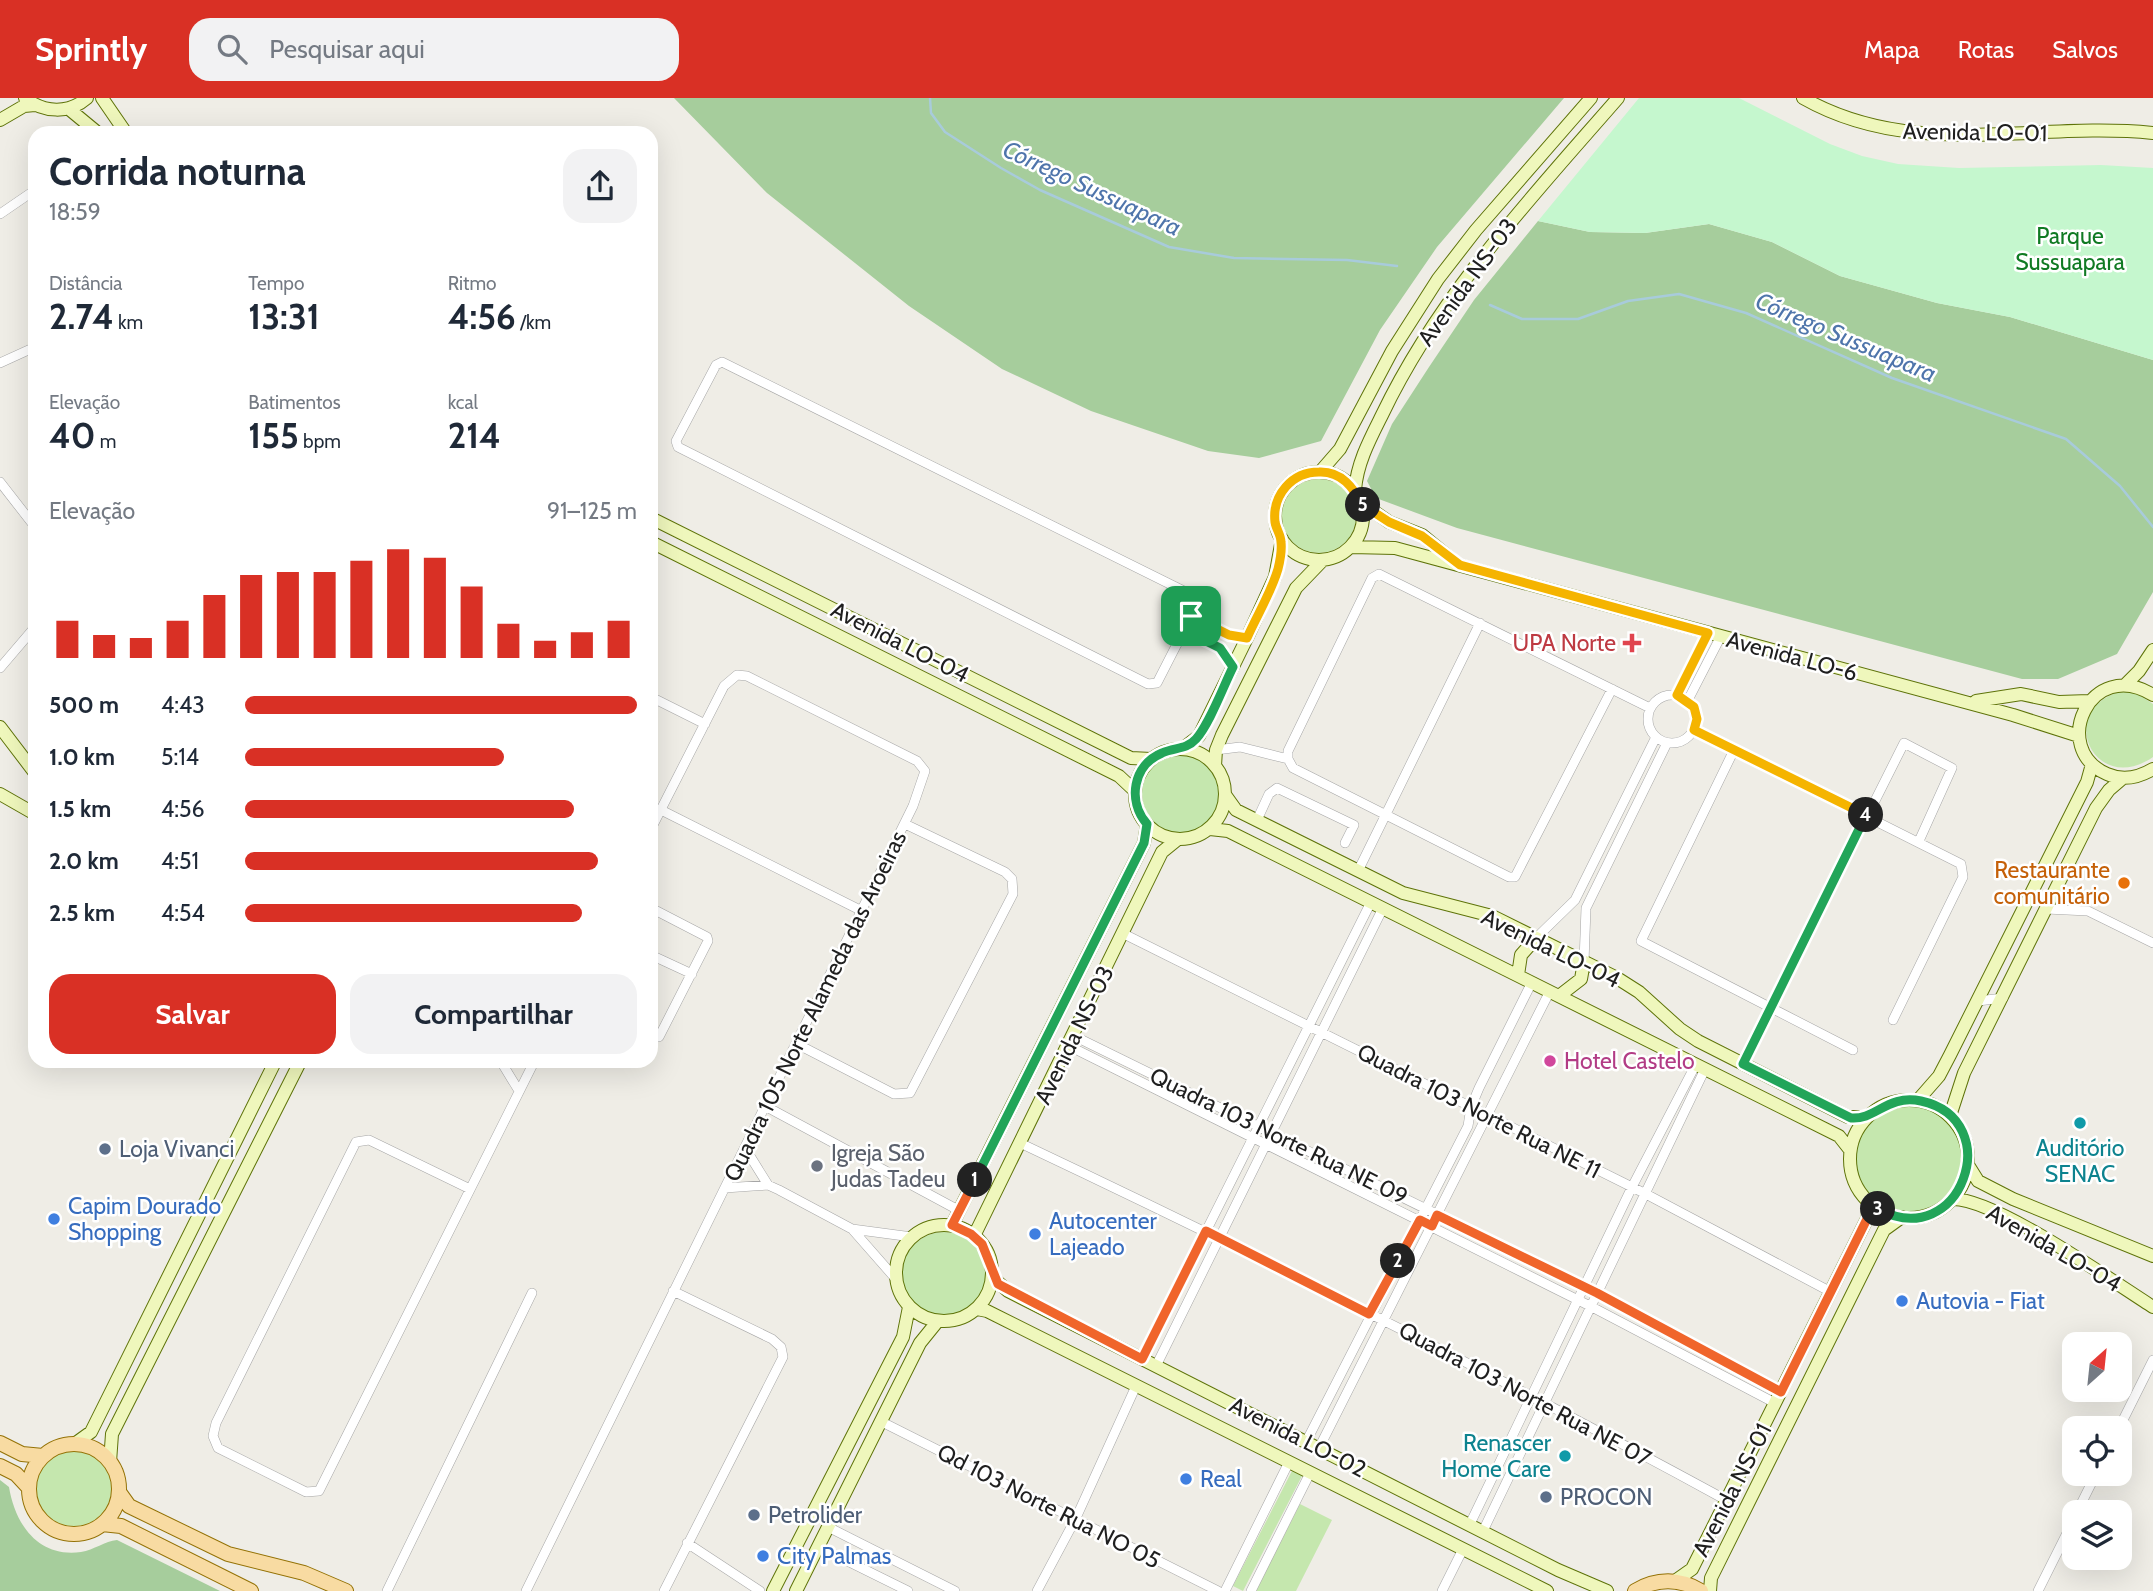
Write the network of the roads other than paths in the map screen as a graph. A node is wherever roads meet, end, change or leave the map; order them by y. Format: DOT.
graph roads {
  1 [pos="87,98"];
  2 [pos="102,98"];
  3 [pos="1591,98"];
  4 [pos="1618,98"];
  5 [pos="1803,98"];
  6 [pos="30,102"];
  7 [pos="69,108"];
  8 [pos="0,120"];
  9 [pos="90,126"];
  10 [pos="121,126"];
  11 [pos="2153,133"];
  12 [pos="28,195"];
  13 [pos="0,214"];
  14 [pos="28,350"];
  15 [pos="0,363"];
  16 [pos="1320,472"];
  17 [pos="0,482"];
  18 [pos="1355,490"];
  19 [pos="1362,503"];
  20 [pos="28,518"];
  21 [pos="658,522"];
  22 [pos="1282,539"];
  23 [pos="658,545"];
  24 [pos="1351,547"];
  25 [pos="1323,560"];
  26 [pos="1460,565"];
  27 [pos="1191,616"];
  28 [pos="1480,623"];
  29 [pos="1184,630"];
  30 [pos="1715,634"];
  31 [pos="28,635"];
  32 [pos="1247,638"];
  33 [pos="2153,650"];
  34 [pos="1233,667"];
  35 [pos="0,668"];
  36 [pos="2126,684"];
  37 [pos="1612,689"];
  38 [pos="1677,695"];
  39 [pos="2153,695"];
  40 [pos="658,700"];
  41 [pos="1688,700"];
  42 [pos="2090,701"];
  43 [pos="1961,702"];
  44 [pos="1650,708"];
  45 [pos="705,723"];
  46 [pos="0,727"];
  47 [pos="1694,730"];
  48 [pos="2078,736"];
  49 [pos="1657,737"];
  50 [pos="1667,743"];
  51 [pos="1182,749"];
  52 [pos="1216,750"];
  53 [pos="1734,750"];
  54 [pos="1151,759"];
  55 [pos="1288,759"];
  56 [pos="28,764"];
  57 [pos="2092,764"];
  58 [pos="1215,766"];
  59 [pos="2153,769"];
  60 [pos="2123,778"];
  61 [pos="1135,791"];
  62 [pos="0,794"];
  63 [pos="1226,796"];
  64 [pos="28,810"];
  65 [pos="661,810"];
  66 [pos="1385,814"];
  67 [pos="1866,815"];
  68 [pos="658,816"];
  69 [pos="1256,820"];
  70 [pos="905,824"];
  71 [pos="1147,824"];
  72 [pos="1210,829"];
  73 [pos="1178,839"];
  74 [pos="1919,841"];
  75 [pos="1345,844"];
  76 [pos="1358,872"];
  77 [pos="1377,905"];
  78 [pos="2046,909"];
  79 [pos="862,911"];
  80 [pos="658,912"];
  81 [pos="1124,934"];
  82 [pos="1536,938"];
  83 [pos="2153,943"];
  84 [pos="658,958"];
  85 [pos="1584,962"];
  86 [pos="692,974"];
  87 [pos="1518,975"];
  88 [pos="1532,982"];
  89 [pos="1555,994"];
  90 [pos="2003,998"];
  91 [pos="1978,1001"];
  92 [pos="1770,1007"];
  93 [pos="1893,1020"];
  94 [pos="1310,1027"];
  95 [pos="1322,1032"];
  96 [pos="658,1037"];
  97 [pos="1072,1041"];
  98 [pos="797,1044"];
  99 [pos="1853,1049"];
  100 [pos="1743,1064"];
  101 [pos="1701,1067"];
  102 [pos="271,1068"];
  103 [pos="297,1068"];
  104 [pos="505,1068"];
  105 [pos="531,1068"];
  106 [pos="519,1091"];
  107 [pos="1918,1100"];
  108 [pos="765,1106"];
  109 [pos="1471,1107"];
  110 [pos="1488,1115"];
  111 [pos="1950,1116"];
  112 [pos="1866,1118"];
  113 [pos="1260,1126"];
  114 [pos="1272,1132"];
  115 [pos="1254,1138"];
  116 [pos="1020,1143"];
  117 [pos="1266,1143"];
  118 [pos="745,1148"];
  119 [pos="1850,1150"];
  120 [pos="1968,1164"];
  121 [pos="768,1185"];
  122 [pos="1632,1187"];
  123 [pos="725,1188"];
  124 [pos="470,1189"];
  125 [pos="1644,1193"];
  126 [pos="1952,1199"];
  127 [pos="1869,1202"];
  128 [pos="1425,1209"];
  129 [pos="960,1211"];
  130 [pos="1437,1215"];
  131 [pos="1902,1217"];
  132 [pos="1420,1220"];
  133 [pos="952,1225"];
  134 [pos="1432,1226"];
  135 [pos="852,1229"];
  136 [pos="1206,1231"];
  137 [pos="974,1236"];
  138 [pos="912,1237"];
  139 [pos="1220,1238"];
  140 [pos="2153,1256"];
  141 [pos="992,1277"];
  142 [pos="895,1278"];
  143 [pos="1584,1288"];
  144 [pos="673,1291"];
  145 [pos="1831,1292"];
  146 [pos="533,1293"];
  147 [pos="1597,1293"];
  148 [pos="1578,1301"];
  149 [pos="909,1307"];
  150 [pos="1592,1307"];
  151 [pos="2153,1307"];
  152 [pos="977,1309"];
  153 [pos="1369,1314"];
  154 [pos="1384,1320"];
  155 [pos="937,1322"];
  156 [pos="1142,1359"];
  157 [pos="2153,1360"];
  158 [pos="1156,1366"];
  159 [pos="1136,1386"];
  160 [pos="1531,1395"];
  161 [pos="1778,1398"];
  162 [pos="1546,1402"];
  163 [pos="2125,1416"];
  164 [pos="880,1422"];
  165 [pos="1306,1441"];
  166 [pos="0,1443"];
  167 [pos="73,1445"];
  168 [pos="1319,1448"];
  169 [pos="43,1457"];
  170 [pos="110,1462"];
  171 [pos="1289,1462"];
  172 [pos="0,1466"];
  173 [pos="1310,1472"];
  174 [pos="29,1488"];
  175 [pos="119,1492"];
  176 [pos="1726,1500"];
  177 [pos="1076,1518"];
  178 [pos="102,1524"];
  179 [pos="1470,1524"];
  180 [pos="828,1527"];
  181 [pos="1483,1531"];
  182 [pos="2062,1543"];
  183 [pos="687,1544"];
  184 [pos="819,1547"];
  185 [pos="1463,1549"];
  186 [pos="1675,1581"];
  187 [pos="251,1591"];
  188 [pos="346,1591"];
  189 [pos="387,1591"];
  190 [pos="526,1591"];
  191 [pos="664,1591"];
  192 [pos="760,1591"];
  193 [pos="773,1591"];
  194 [pos="796,1591"];
  195 [pos="908,1591"];
  196 [pos="955,1591"];
  197 [pos="1037,1591"];
  198 [pos="1218,1591"];
  199 [pos="1225,1591"];
  200 [pos="1251,1591"];
  201 [pos="1442,1591"];
  202 [pos="1547,1591"];
  203 [pos="1607,1591"];
  204 [pos="1635,1591"];
  205 [pos="1701,1591"];
  206 [pos="1710,1591"];
  207 [pos="2038,1591"];
  1 -- 7 [label="street"];
  2 -- 10 [label="street"];
  3 -- 16 [label="street, Avenida NS-03"];
  4 -- 18 [label="street, Avenida NS-03"];
  5 -- 11 [label="street, Avenida LO-01"];
  6 -- 7 [label="street"];
  6 -- 8 [label="street"];
  7 -- 9 [label="street"];
  12 -- 13 [label="street"];
  14 -- 15 [label="street"];
  16 -- 18 [label="street"];
  16 -- 22 [label="street, Avenida NS-03"];
  17 -- 20 [label="street"];
  18 -- 19 [label="street"];
  19 -- 24 [label="street"];
  19 -- 26 [label="street"];
  21 -- 54 [label="street, Avenida LO-04"];
  22 -- 25 [label="street"];
  22 -- 32 [label="street, Avenida NS-03"];
  23 -- 61 [label="street, Avenida LO-04"];
  24 -- 25 [label="street"];
  24 -- 26 [label="street, Avenida LO-6"];
  25 -- 52 [label="street"];
  26 -- 30 [label="street, Avenida LO-6"];
  27 -- 29 [label="street"];
  27 -- 29 [label="street"];
  27 -- 32 [label="street"];
  28 -- 37 [label="street"];
  28 -- 55 [label="street"];
  28 -- 66 [label="street"];
  29 -- 34 [label="street"];
  30 -- 38 [label="street"];
  30 -- 41 [label="street"];
  30 -- 43 [label="street, Avenida LO-6"];
  31 -- 35 [label="street"];
  32 -- 34 [label="street, Avenida NS-03"];
  33 -- 36 [label="street"];
  34 -- 51 [label="street, Avenida NS-03"];
  36 -- 39 [label="street"];
  36 -- 42 [label="street"];
  37 -- 44 [label="street"];
  37 -- 66 [label="street"];
  38 -- 41 [label="street"];
  38 -- 44 [label="street"];
  40 -- 45 [label="street"];
  41 -- 47 [label="street"];
  42 -- 43 [label="street"];
  42 -- 48 [label="street"];
  43 -- 48 [label="street, Avenida LO-6"];
  44 -- 49 [label="street"];
  45 -- 65 [label="street, Quadra 105 Norte Alameda das Aroeiras"];
  45 -- 70 [label="street, Quadra 105 Norte Alameda das Aroeiras"];
  46 -- 56 [label="street"];
  47 -- 50 [label="street"];
  47 -- 53 [label="street"];
  48 -- 57 [label="street"];
  49 -- 50 [label="street"];
  49 -- 82 [label="street"];
  50 -- 85 [label="street"];
  51 -- 54 [label="street, Avenida NS-03"];
  51 -- 58 [label="street"];
  52 -- 55 [label="street"];
  52 -- 58 [label="street"];
  53 -- 67 [label="street"];
  53 -- 92 [label="street"];
  54 -- 61 [label="street"];
  55 -- 66 [label="street"];
  57 -- 60 [label="street"];
  57 -- 91 [label="street"];
  58 -- 63 [label="street"];
  59 -- 60 [label="street"];
  60 -- 78 [label="street"];
  61 -- 71 [label="street"];
  62 -- 64 [label="street"];
  63 -- 69 [label="street, Avenida LO-04"];
  63 -- 72 [label="street"];
  65 -- 68 [label="street, Quadra 105 Norte Alameda das Aroeiras"];
  65 -- 79 [label="street"];
  66 -- 76 [label="street"];
  67 -- 74 [label="street"];
  67 -- 74 [label="street"];
  67 -- 92 [label="street"];
  69 -- 75 [label="street"];
  69 -- 76 [label="street, Avenida LO-04"];
  70 -- 79 [label="street, Quadra 105 Norte Alameda das Aroeiras"];
  70 -- 98 [label="street"];
  71 -- 73 [label="street"];
  71 -- 129 [label="street, Avenida NS-03"];
  72 -- 73 [label="street"];
  72 -- 77 [label="street, Avenida LO-04"];
  73 -- 81 [label="street, Avenida NS-03"];
  74 -- 93 [label="street"];
  76 -- 82 [label="street, Avenida LO-04"];
  77 -- 87 [label="street, Avenida LO-04"];
  77 -- 94 [label="street"];
  77 -- 95 [label="street"];
  78 -- 83 [label="street"];
  78 -- 90 [label="street"];
  79 -- 98 [label="street, Quadra 105 Norte Alameda das Aroeiras"];
  80 -- 86 [label="street"];
  81 -- 94 [label="street, Quadra 103 Norte Rua NE 11"];
  81 -- 97 [label="street, Avenida NS-03"];
  82 -- 85 [label="street, Avenida LO-04"];
  82 -- 87 [label="street"];
  84 -- 86 [label="street"];
  85 -- 89 [label="street"];
  85 -- 100 [label="street, Avenida LO-04"];
  86 -- 96 [label="street"];
  87 -- 88 [label="street, Avenida LO-04"];
  88 -- 89 [label="street, Avenida LO-04"];
  88 -- 109 [label="street"];
  89 -- 101 [label="street, Avenida LO-04"];
  89 -- 110 [label="street"];
  90 -- 91 [label="street"];
  90 -- 111 [label="street"];
  91 -- 107 [label="street"];
  92 -- 99 [label="street"];
  92 -- 100 [label="street"];
  94 -- 95 [label="street, Quadra 103 Norte Rua NE 11"];
  94 -- 113 [label="street"];
  95 -- 109 [label="street, Quadra 103 Norte Rua NE 11"];
  95 -- 114 [label="street"];
  97 -- 113 [label="street, Quadra 103 Norte Rua NE 09"];
  97 -- 115 [label="street, Quadra 103 Norte Rua NE 09"];
  97 -- 116 [label="street, Avenida NS-03"];
  98 -- 108 [label="street, Quadra 105 Norte Alameda das Aroeiras"];
  100 -- 112 [label="street, Avenida LO-04"];
  101 -- 119 [label="street, Avenida LO-04"];
  101 -- 122 [label="street"];
  101 -- 125 [label="street"];
  102 -- 167 [label="street"];
  103 -- 170 [label="street"];
  104 -- 106 [label="street"];
  105 -- 106 [label="street"];
  106 -- 124 [label="street"];
  107 -- 111 [label="street"];
  107 -- 112 [label="street"];
  108 -- 118 [label="street, Quadra 105 Norte Alameda das Aroeiras"];
  108 -- 129 [label="street"];
  109 -- 110 [label="street, Quadra 103 Norte Rua NE 11"];
  109 -- 128 [label="street"];
  110 -- 122 [label="street, Quadra 103 Norte Rua NE 11"];
  110 -- 130 [label="street"];
  111 -- 120 [label="street"];
  112 -- 119 [label="street"];
  113 -- 114 [label="street, Quadra 103 Norte Rua NE 09"];
  113 -- 115 [label="street"];
  114 -- 117 [label="street"];
  114 -- 128 [label="street, Quadra 103 Norte Rua NE 09"];
  115 -- 117 [label="street, Quadra 103 Norte Rua NE 09"];
  115 -- 136 [label="street"];
  116 -- 136 [label="street, Quadra 103 Norte Rua NE 07"];
  116 -- 137 [label="street, Avenida NS-03"];
  117 -- 132 [label="street, Quadra 103 Norte Rua NE 09"];
  117 -- 139 [label="street"];
  118 -- 121 [label="street"];
  118 -- 123 [label="street, Quadra 105 Norte Alameda das Aroeiras"];
  119 -- 127 [label="street"];
  120 -- 126 [label="street"];
  120 -- 140 [label="street, Avenida LO-04"];
  121 -- 123 [label="street"];
  121 -- 135 [label="street"];
  122 -- 125 [label="street, Quadra 103 Norte Rua NE 11"];
  122 -- 143 [label="street"];
  123 -- 144 [label="street, Quadra 105 Norte Alameda das Aroeiras"];
  124 -- 124 [label="street"];
  125 -- 145 [label="street, Quadra 103 Norte Rua NE 11"];
  125 -- 147 [label="street"];
  126 -- 131 [label="street"];
  126 -- 151 [label="street, Avenida LO-04"];
  127 -- 131 [label="street"];
  127 -- 145 [label="street, Avenida NS-01"];
  128 -- 130 [label="street, Quadra 103 Norte Rua NE 09"];
  128 -- 132 [label="street"];
  129 -- 133 [label="street, Avenida NS-03"];
  130 -- 134 [label="street"];
  130 -- 143 [label="street, Quadra 103 Norte Rua NE 09"];
  131 -- 206 [label="street, Avenida NS-01"];
  132 -- 134 [label="street, Quadra 103 Norte Rua NE 09"];
  132 -- 153 [label="street"];
  133 -- 137 [label="street"];
  133 -- 138 [label="street"];
  134 -- 148 [label="street, Quadra 103 Norte Rua NE 09"];
  134 -- 154 [label="street"];
  135 -- 138 [label="street"];
  135 -- 142 [label="street"];
  136 -- 139 [label="street, Quadra 103 Norte Rua NE 07"];
  136 -- 156 [label="street"];
  137 -- 141 [label="street"];
  138 -- 142 [label="street"];
  139 -- 153 [label="street, Quadra 103 Norte Rua NE 07"];
  139 -- 158 [label="street"];
  141 -- 152 [label="street"];
  141 -- 156 [label="street, Avenida LO-02"];
  142 -- 149 [label="street"];
  143 -- 147 [label="street, Quadra 103 Norte Rua NE 09"];
  143 -- 148 [label="street"];
  144 -- 183 [label="street"];
  144 -- 190 [label="street, Quadra 105 Norte Alameda das Aroeiras"];
  145 -- 161 [label="street, Avenida NS-01"];
  146 -- 189 [label="street"];
  147 -- 150 [label="street"];
  147 -- 161 [label="street, Quadra 103 Norte Rua NE 09"];
  148 -- 150 [label="street, Quadra 103 Norte Rua NE 09"];
  148 -- 160 [label="street"];
  149 -- 155 [label="street"];
  149 -- 193 [label="street"];
  150 -- 161 [label="street, Quadra 103 Norte Rua NE 09"];
  150 -- 162 [label="street"];
  152 -- 155 [label="street"];
  152 -- 159 [label="street, Avenida LO-02"];
  153 -- 154 [label="street, Quadra 103 Norte Rua NE 07"];
  153 -- 165 [label="street"];
  154 -- 160 [label="street, Quadra 103 Norte Rua NE 07"];
  154 -- 168 [label="street"];
  155 -- 164 [label="street"];
  156 -- 158 [label="street, Avenida LO-02"];
  157 -- 163 [label="street"];
  158 -- 165 [label="street, Avenida LO-02"];
  159 -- 171 [label="street, Avenida LO-02"];
  159 -- 177 [label="street"];
  160 -- 162 [label="street, Quadra 103 Norte Rua NE 07"];
  160 -- 179 [label="street"];
  161 -- 176 [label="street, Avenida NS-01"];
  162 -- 176 [label="street, Quadra 103 Norte Rua NE 07"];
  162 -- 181 [label="street"];
  164 -- 177 [label="street, Qd 103 Norte Rua NO 05"];
  164 -- 180 [label="street"];
  165 -- 168 [label="street, Avenida LO-02"];
  166 -- 169 [label="main road"];
  167 -- 169 [label="main road"];
  167 -- 170 [label="main road"];
  168 -- 179 [label="street, Avenida LO-02"];
  169 -- 174 [label="main road"];
  170 -- 175 [label="main road"];
  171 -- 173 [label="street, Avenida LO-02"];
  171 -- 199 [label="street"];
  172 -- 174 [label="main road"];
  173 -- 185 [label="street, Avenida LO-02"];
  173 -- 200 [label="street"];
  174 -- 178 [label="main road"];
  175 -- 178 [label="main road"];
  175 -- 188 [label="main road"];
  176 -- 186 [label="street, Avenida NS-01"];
  177 -- 197 [label="street"];
  177 -- 198 [label="street, Qd 103 Norte Rua NO 05"];
  178 -- 187 [label="main road"];
  179 -- 181 [label="street, Avenida LO-02"];
  180 -- 184 [label="street"];
  180 -- 196 [label="street"];
  181 -- 203 [label="street, Avenida LO-02"];
  182 -- 207 [label="street"];
  183 -- 191 [label="street"];
  183 -- 192 [label="street"];
  184 -- 194 [label="street"];
  184 -- 195 [label="street"];
  185 -- 201 [label="street"];
  185 -- 202 [label="street, Avenida LO-02"];
  186 -- 204 [label="main road"];
  186 -- 205 [label="main road, Avenida NS-01"];
}
